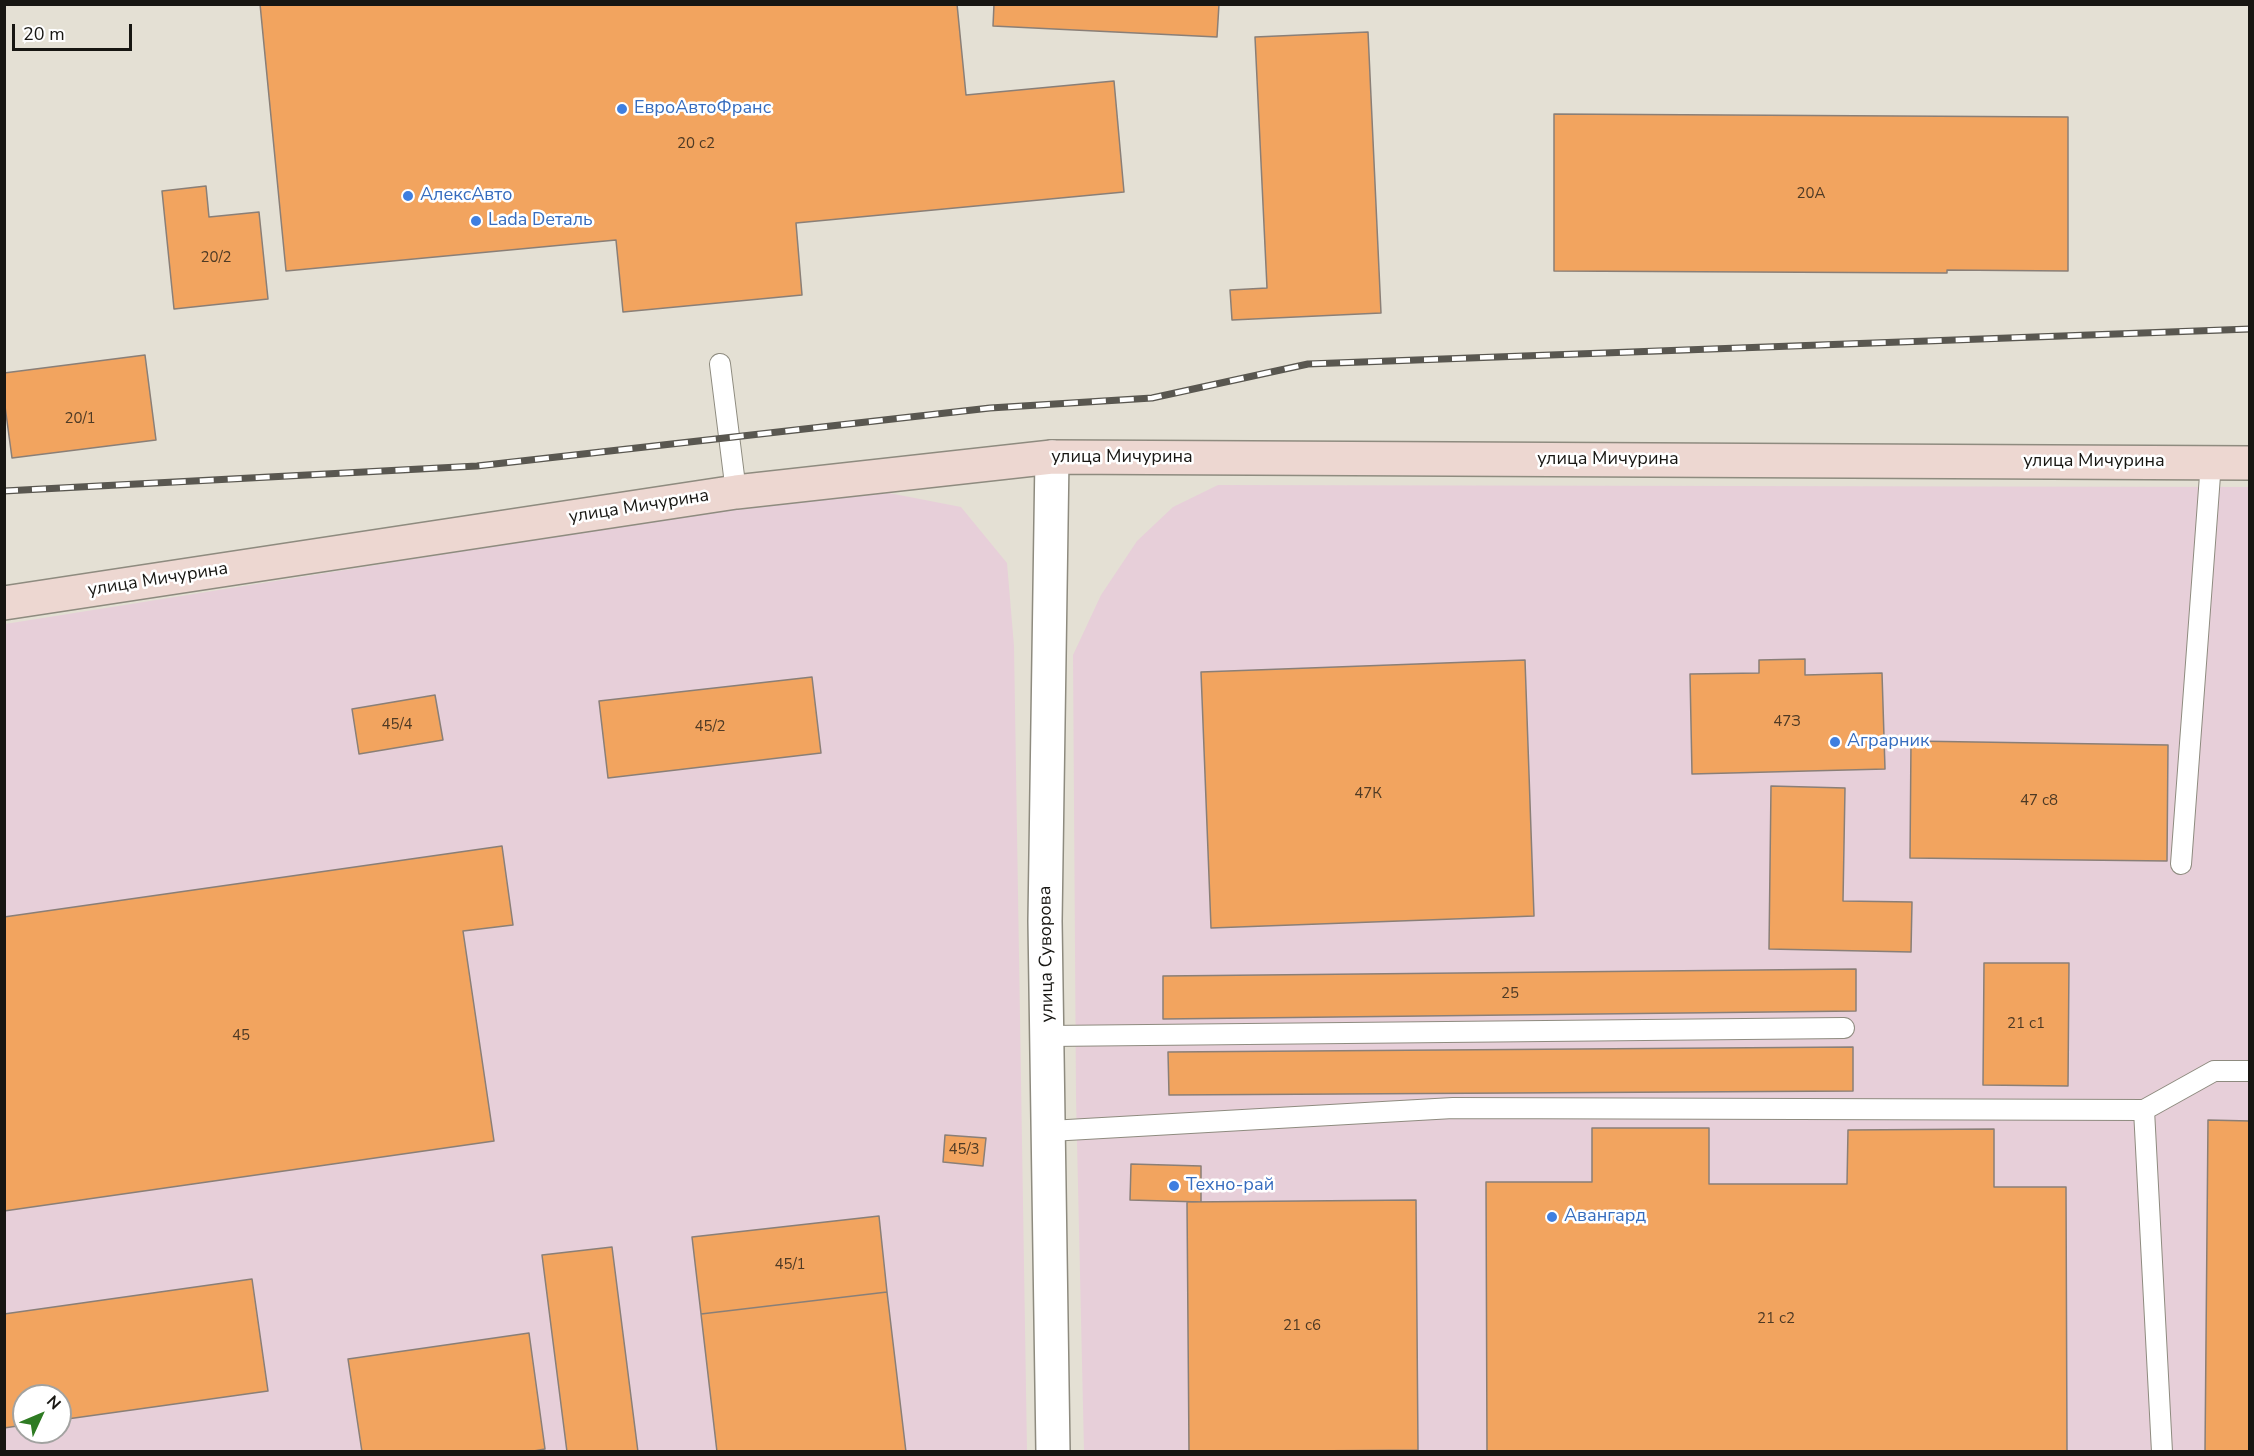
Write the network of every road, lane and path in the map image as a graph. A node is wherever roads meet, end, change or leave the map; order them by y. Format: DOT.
graph roads {
  1 [pos="720,364"];
  2 [pos="1052,457"];
  3 [pos="2211,462"];
  4 [pos="2250,462"];
  5 [pos="736,492"];
  6 [pos="4,603"];
  7 [pos="2181,864"];
  8 [pos="1844,1028"];
  9 [pos="1048,1036"];
  10 [pos="2250,1071"];
  11 [pos="2145,1110"];
  12 [pos="1050,1131"];
  13 [pos="1053,1452"];
  14 [pos="2162,1452"];
  1 -- 5 [label="lane"];
  2 -- 3 [label="main road, улица Мичурина"];
  2 -- 5 [label="main road, улица Мичурина"];
  2 -- 9 [label="street, улица Суворова"];
  3 -- 4 [label="main road, улица Мичурина"];
  3 -- 7 [label="lane"];
  5 -- 6 [label="main road, улица Мичурина"];
  8 -- 9 [label="lane"];
  9 -- 12 [label="street, улица Суворова"];
  10 -- 11 [label="lane"];
  11 -- 12 [label="lane"];
  11 -- 14 [label="lane"];
  12 -- 13 [label="street, улица Суворова"];
}
